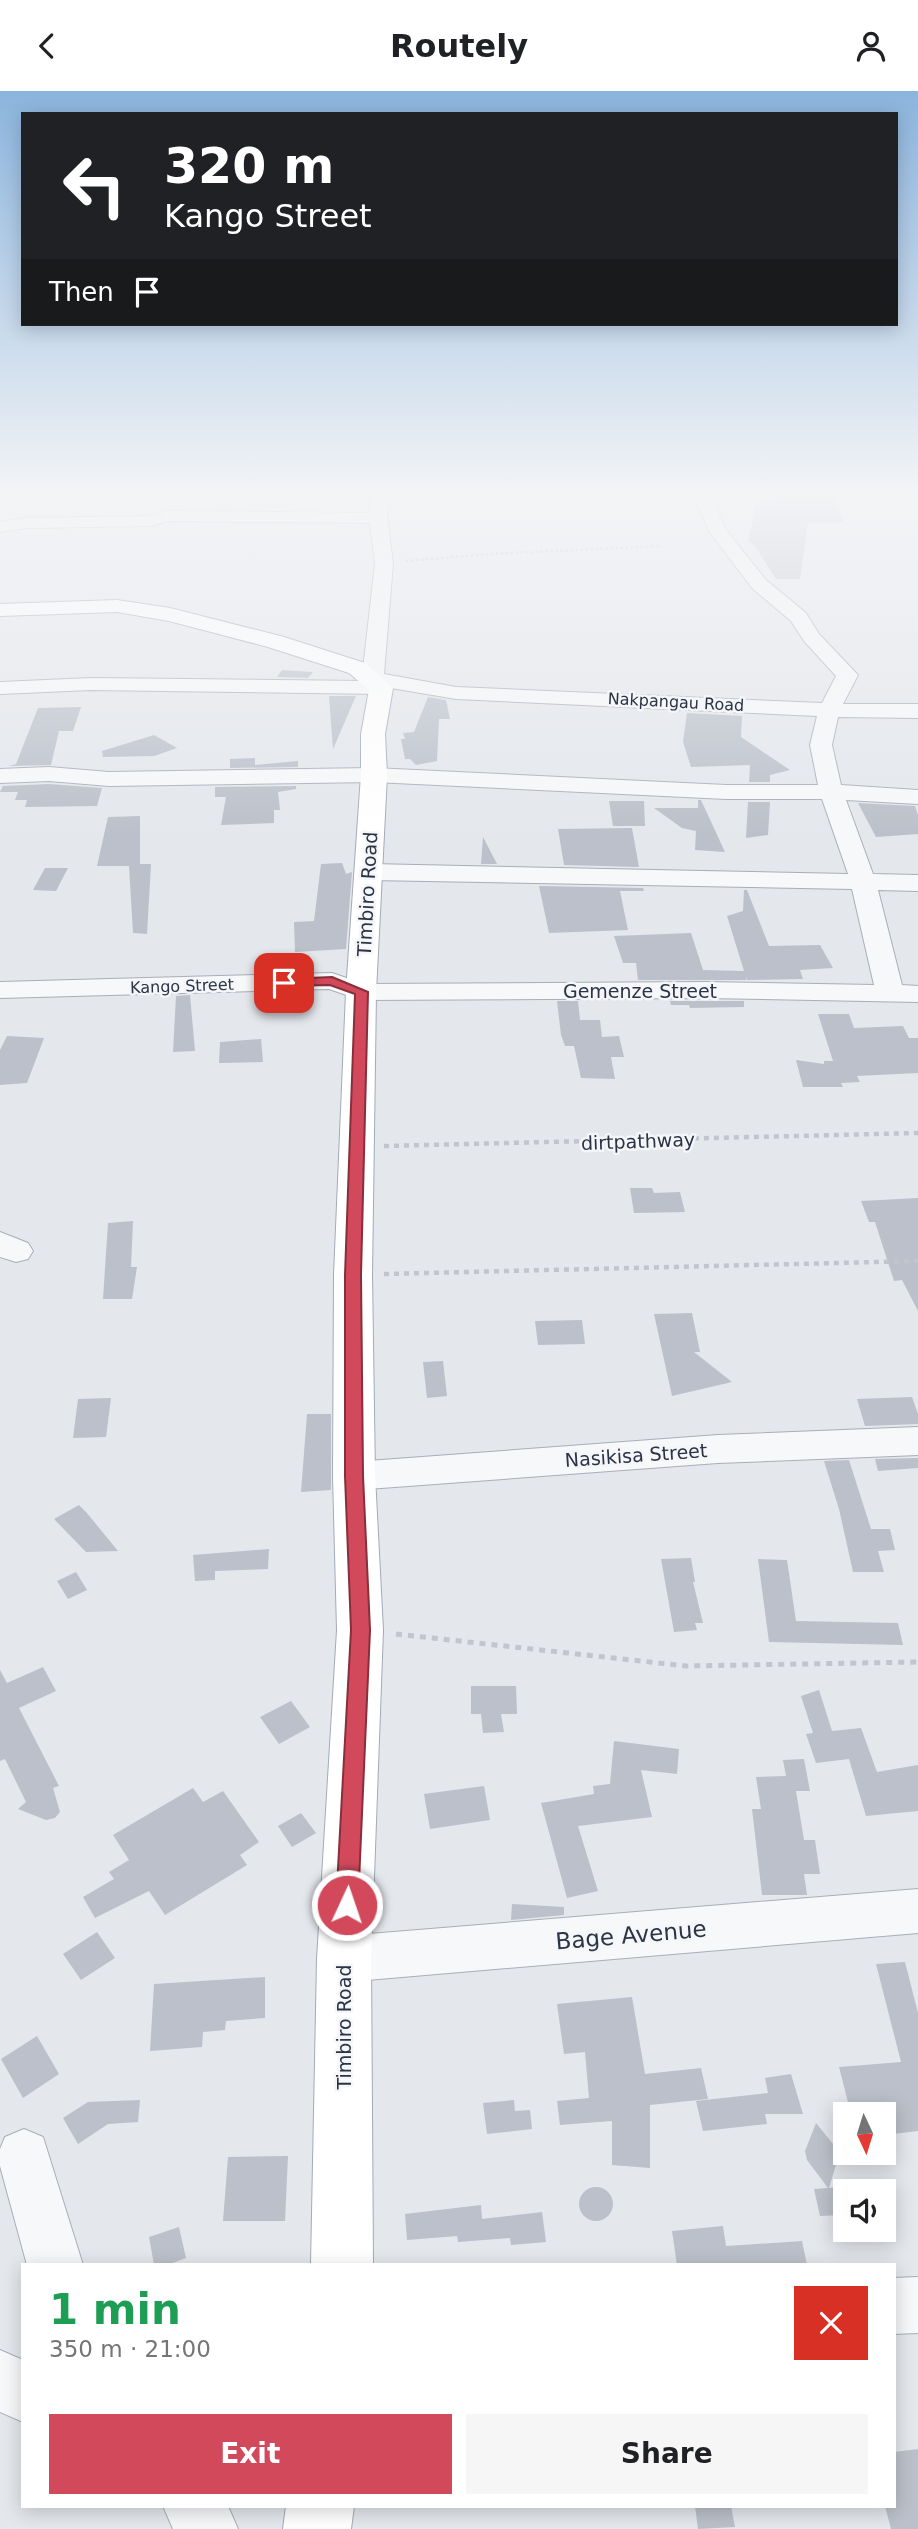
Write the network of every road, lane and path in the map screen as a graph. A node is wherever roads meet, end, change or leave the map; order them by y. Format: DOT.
graph roads {
  1 [pos="382,607"];
  2 [pos="787,607"];
  3 [pos="0,610"];
  4 [pos="0,688"];
  5 [pos="378,689"];
  6 [pos="829,710"];
  7 [pos="918,711"];
  8 [pos="374,775"];
  9 [pos="0,776"];
  10 [pos="831,792"];
  11 [pos="918,797"];
  12 [pos="370,872"];
  13 [pos="863,881"];
  14 [pos="918,883"];
  15 [pos="0,990"];
  16 [pos="361,992"];
  17 [pos="904,993"];
  18 [pos="918,1133"];
  19 [pos="357,1146"];
  20 [pos="918,1261"];
  21 [pos="353,1275"];
  22 [pos="918,1441"];
  23 [pos="354,1476"];
  24 [pos="360,1630"];
  25 [pos="918,1662"];
  26 [pos="918,1910"];
  27 [pos="344,1959"];
  28 [pos="23,2156"];
  29 [pos="54,2263"];
  30 [pos="342,2263"];
  31 [pos="918,2305"];
  32 [pos="896,2306"];
  33 [pos="0,2379"];
  34 [pos="21,2392"];
  35 [pos="195,2508"];
  36 [pos="320,2508"];
  37 [pos="207,2529"];
  38 [pos="317,2529"];
  1 -- 5 [label="street, Timbiro Road"];
  2 -- 6 [label="street"];
  3 -- 5 [label="main road"];
  4 -- 5 [label="street, Nakpangau Road"];
  5 -- 6 [label="street, Nakpangau Road"];
  5 -- 8 [label="main road, Timbiro Road"];
  6 -- 7 [label="street, Nakpangau Road"];
  6 -- 10 [label="street"];
  8 -- 9 [label="street"];
  8 -- 10 [label="street"];
  8 -- 12 [label="main road, Timbiro Road"];
  10 -- 11 [label="street"];
  10 -- 13 [label="street"];
  12 -- 13 [label="street"];
  12 -- 16 [label="main road, Timbiro Road"];
  13 -- 14 [label="street"];
  13 -- 17 [label="street"];
  15 -- 16 [label="street, Kango Street"];
  16 -- 17 [label="street, Gemenze Street"];
  16 -- 19 [label="main road, Timbiro Road"];
  18 -- 19 [label="path, dirtpathway"];
  19 -- 21 [label="main road, Timbiro Road"];
  20 -- 21 [label="path"];
  21 -- 23 [label="main road, Timbiro Road"];
  22 -- 23 [label="street, Nasikisa Street"];
  23 -- 24 [label="main road, Timbiro Road"];
  24 -- 25 [label="path"];
  24 -- 27 [label="main road, Timbiro Road"];
  26 -- 27 [label="street, Bage Avenue"];
  27 -- 30 [label="main road, Timbiro Road"];
  28 -- 29 [label="street"];
  31 -- 32 [label="street"];
  33 -- 34 [label="street"];
  35 -- 37 [label="street"];
  36 -- 38 [label="main road"];
}
